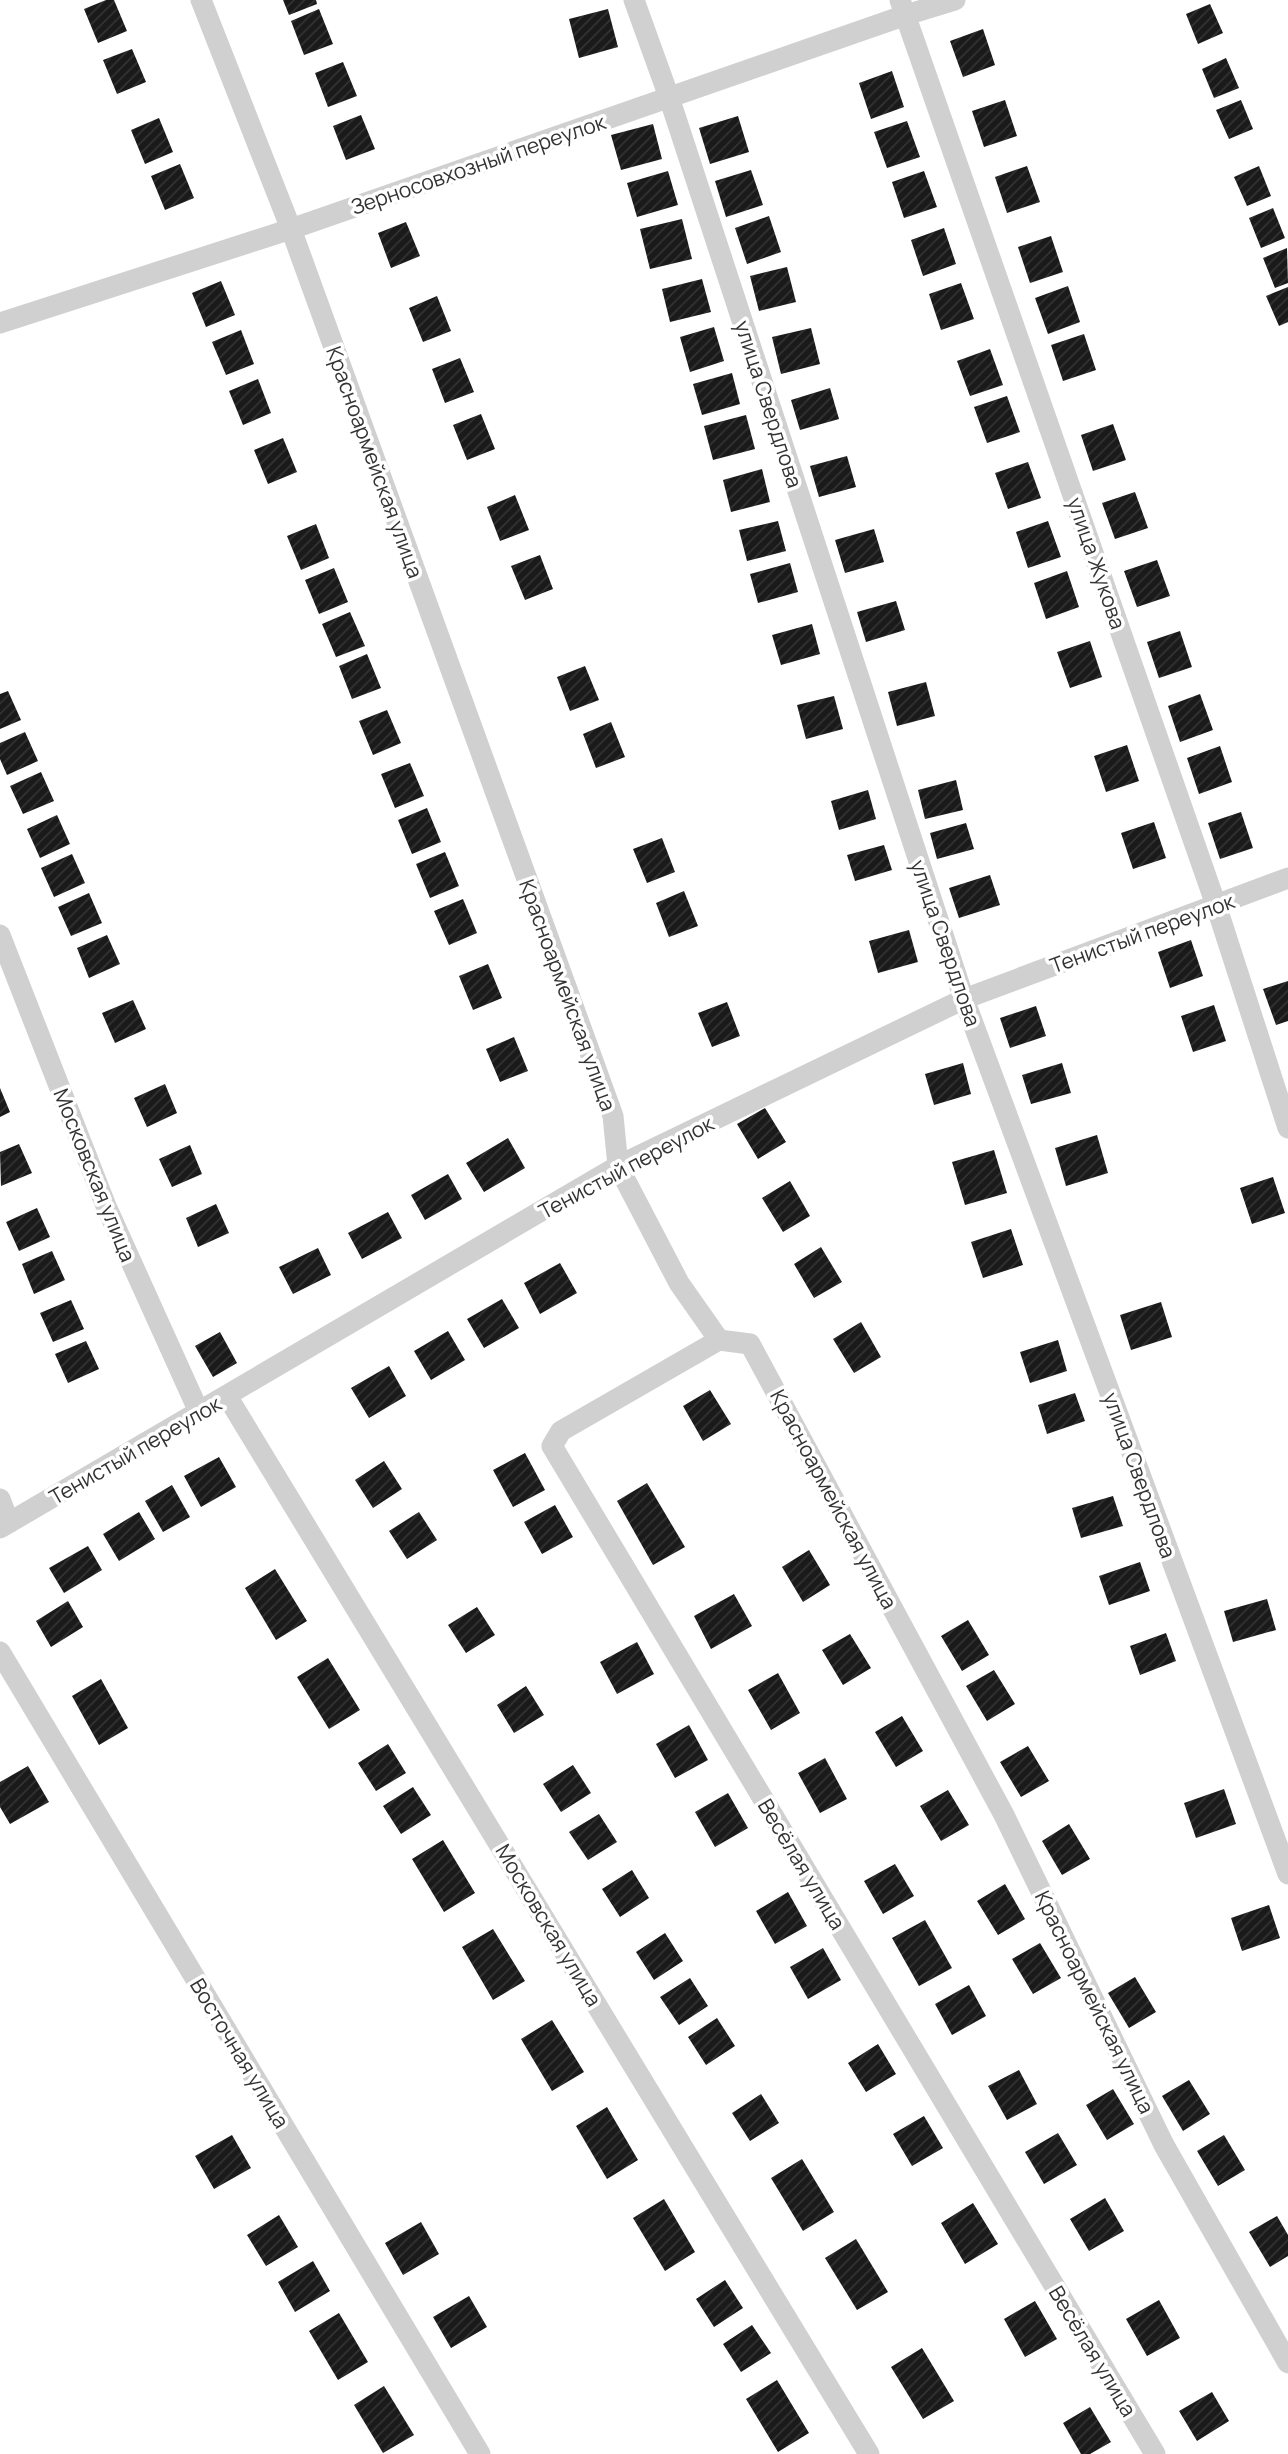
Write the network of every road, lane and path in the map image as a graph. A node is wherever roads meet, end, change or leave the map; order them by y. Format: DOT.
graph roads {
  1 [pos="201,0"];
  2 [pos="634,0"];
  3 [pos="955,0"];
  4 [pos="903,7"];
  5 [pos="669,97"];
  6 [pos="291,229"];
  7 [pos="0,323"];
  8 [pos="1288,878"];
  9 [pos="1216,905"];
  10 [pos="0,935"];
  11 [pos="964,999"];
  12 [pos="1288,1128"];
  13 [pos="618,1166"];
  14 [pos="719,1340"];
  15 [pos="227,1396"];
  16 [pos="199,1412"];
  17 [pos="0,1499"];
  18 [pos="4,1526"];
  19 [pos="0,1652"];
  20 [pos="1288,1874"];
  21 [pos="1288,2363"];
  22 [pos="480,2454"];
  23 [pos="870,2454"];
  24 [pos="1155,2454"];
  1 -- 6 [label="street, Красноармейская улица"];
  2 -- 5 [label="street, улица Свердлова"];
  3 -- 4 [label="street, Зерносовхозный переулок"];
  4 -- 5 [label="street, Зерносовхозный переулок"];
  4 -- 9 [label="street, улица Жукова"];
  5 -- 6 [label="street, Зерносовхозный переулок"];
  5 -- 11 [label="street, улица Свердлова"];
  6 -- 7 [label="street, Зерносовхозный переулок"];
  6 -- 13 [label="street, Красноармейская улица"];
  8 -- 9 [label="street, Тенистый переулок"];
  9 -- 11 [label="street, Тенистый переулок"];
  9 -- 12 [label="street, улица Жукова"];
  10 -- 16 [label="street, Московская улица"];
  11 -- 13 [label="street, Тенистый переулок"];
  11 -- 20 [label="street, улица Свердлова"];
  13 -- 14 [label="street, Красноармейская улица"];
  13 -- 15 [label="street, Тенистый переулок"];
  14 -- 21 [label="street, Красноармейская улица"];
  14 -- 24 [label="street, Весёлая улица"];
  15 -- 16 [label="street, Тенистый переулок"];
  15 -- 23 [label="street, Московская улица"];
  16 -- 18 [label="street, Тенистый переулок"];
  17 -- 18 [label="street"];
  19 -- 22 [label="street, Восточная улица"];
}
